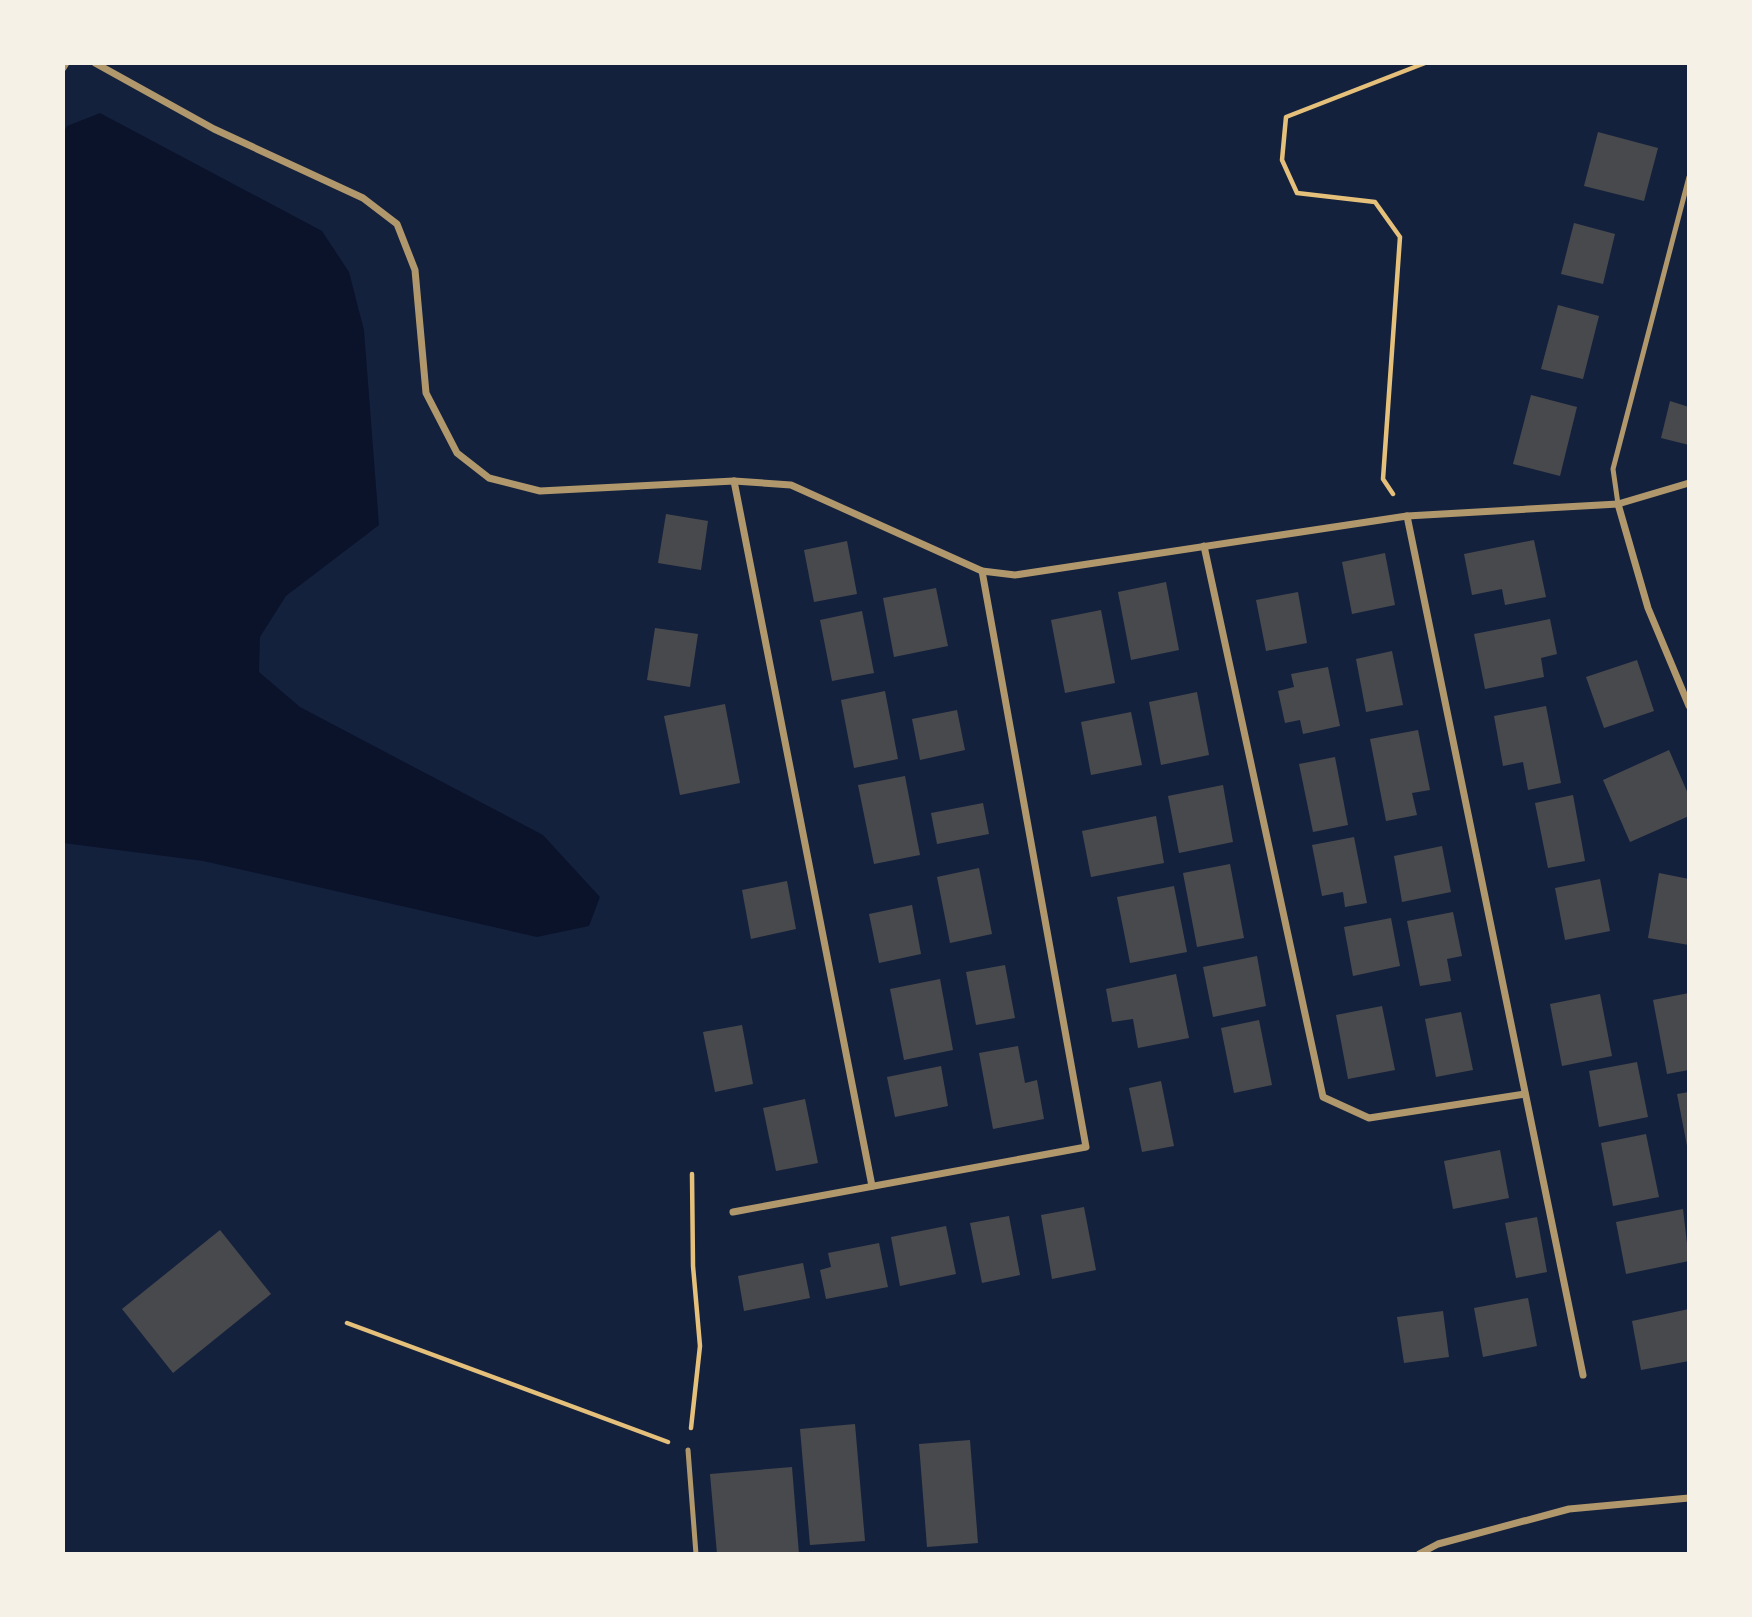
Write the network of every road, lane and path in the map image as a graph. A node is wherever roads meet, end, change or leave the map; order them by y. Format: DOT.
graph roads {
  1 [pos="66,63"];
  2 [pos="95,63"];
  3 [pos="1425,63"];
  4 [pos="63,68"];
  5 [pos="1689,177"];
  6 [pos="734,481"];
  7 [pos="1689,483"];
  8 [pos="1618,504"];
  9 [pos="1408,516"];
  10 [pos="1204,546"];
  11 [pos="982,571"];
  12 [pos="1689,706"];
  13 [pos="1525,1094"];
  14 [pos="692,1174"];
  15 [pos="872,1186"];
  16 [pos="733,1212"];
  17 [pos="347,1323"];
  18 [pos="1583,1376"];
  19 [pos="688,1450"];
  20 [pos="1689,1498"];
  21 [pos="696,1554"];
  22 [pos="1419,1554"];
  1 -- 4 [label="street"];
  2 -- 6 [label="street"];
  3 -- 9 [label="path"];
  5 -- 8 [label="lane"];
  6 -- 11 [label="street"];
  6 -- 15 [label="street"];
  7 -- 8 [label="street"];
  8 -- 9 [label="street"];
  8 -- 12 [label="street"];
  9 -- 10 [label="street"];
  9 -- 13 [label="street"];
  10 -- 11 [label="street"];
  10 -- 13 [label="street"];
  11 -- 15 [label="street"];
  13 -- 18 [label="street"];
  14 -- 19 [label="path"];
  15 -- 16 [label="street"];
  17 -- 19 [label="path"];
  19 -- 21 [label="lane"];
  20 -- 22 [label="street"];
}
